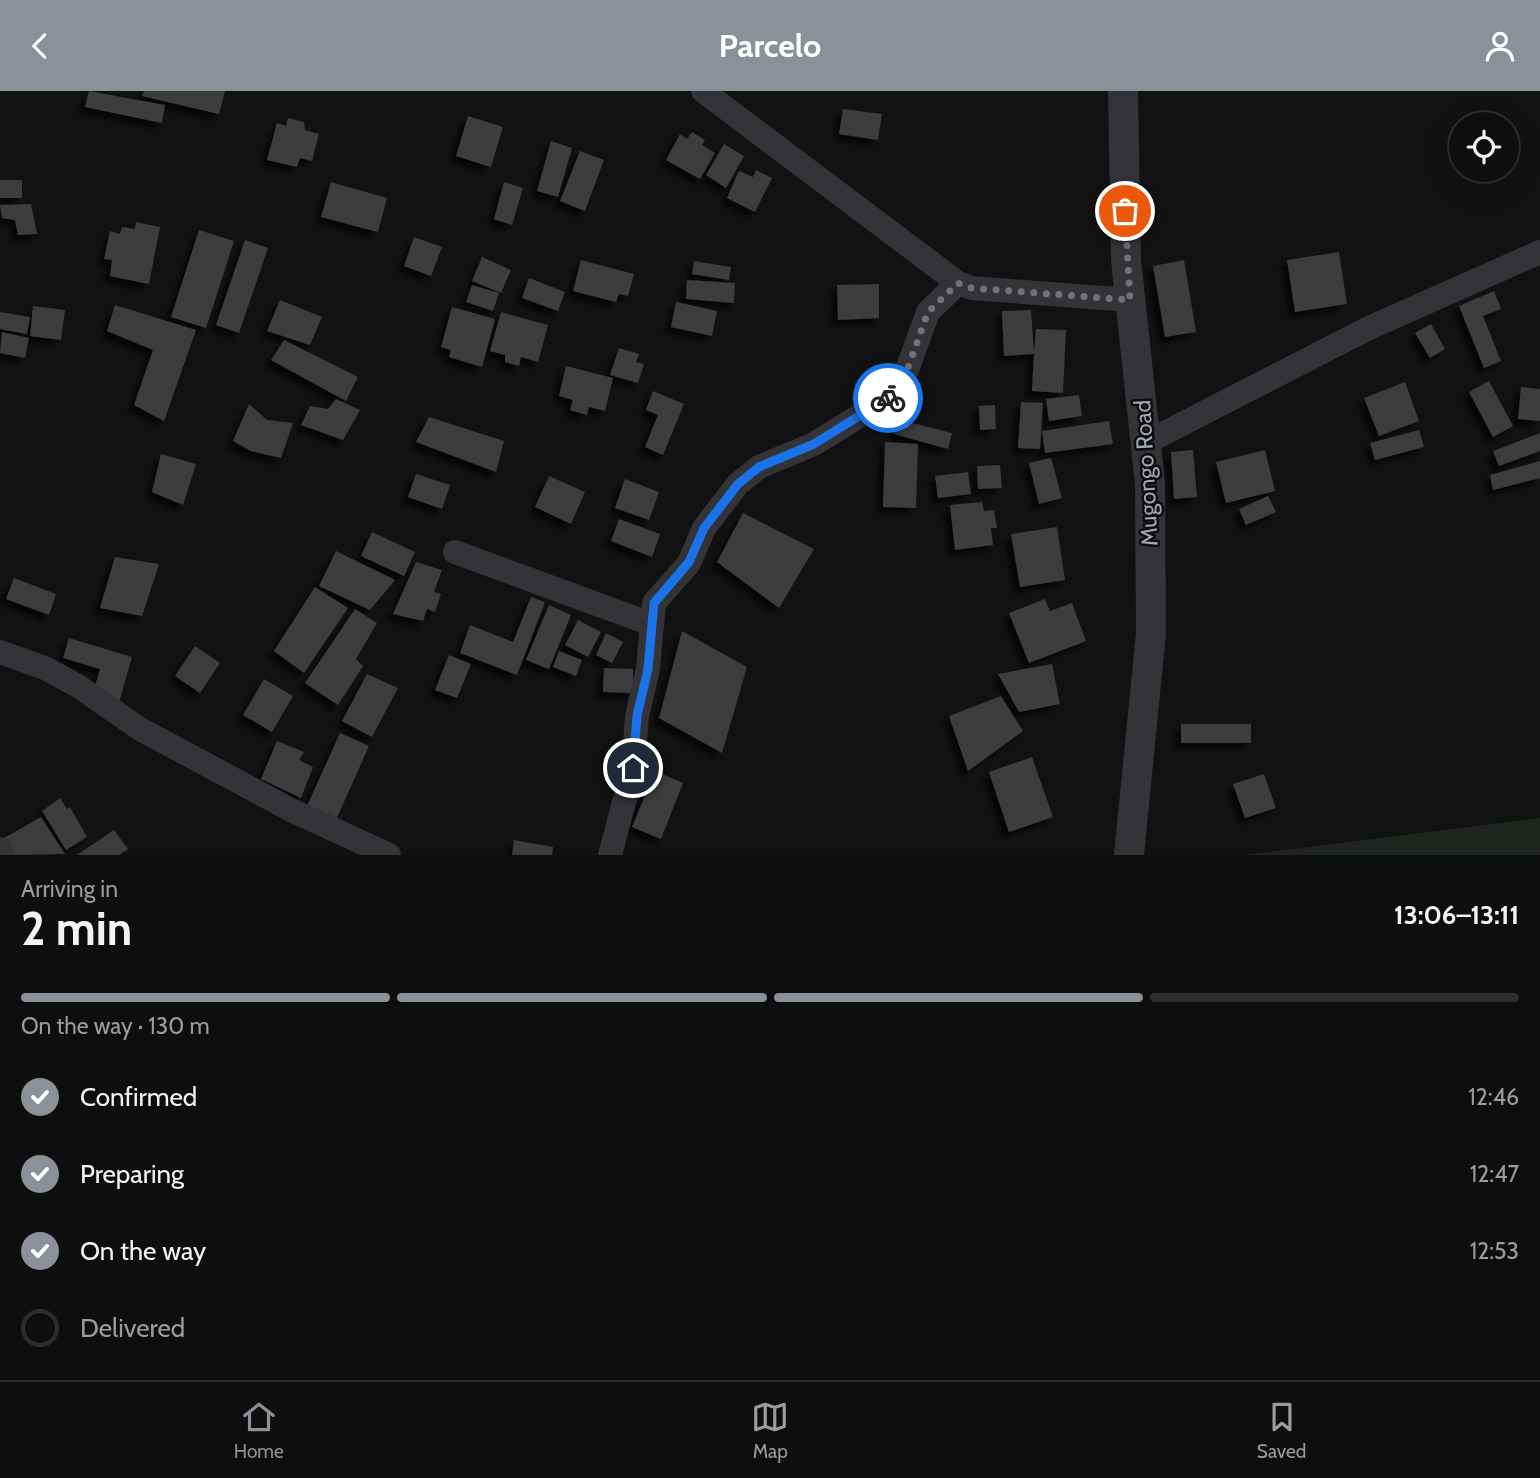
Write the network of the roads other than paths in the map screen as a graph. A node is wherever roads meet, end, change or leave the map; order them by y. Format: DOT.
graph roads {
  1 [pos="703,91"];
  2 [pos="1123,91"];
  3 [pos="1540,253"];
  4 [pos="958,283"];
  5 [pos="1130,300"];
  6 [pos="1147,442"];
  7 [pos="455,552"];
  8 [pos="651,624"];
  9 [pos="0,652"];
  10 [pos="0,849"];
  11 [pos="3,855"];
  12 [pos="389,855"];
  13 [pos="610,855"];
  14 [pos="1129,855"];
  1 -- 4 [label="street"];
  2 -- 5 [label="street, Mugongo Road"];
  3 -- 6 [label="street"];
  4 -- 5 [label="street"];
  4 -- 8 [label="street"];
  5 -- 6 [label="street, Mugongo Road"];
  6 -- 14 [label="street, Mugongo Road"];
  7 -- 8 [label="street"];
  8 -- 13 [label="street"];
  9 -- 12 [label="street"];
  10 -- 11 [label="street"];
}
